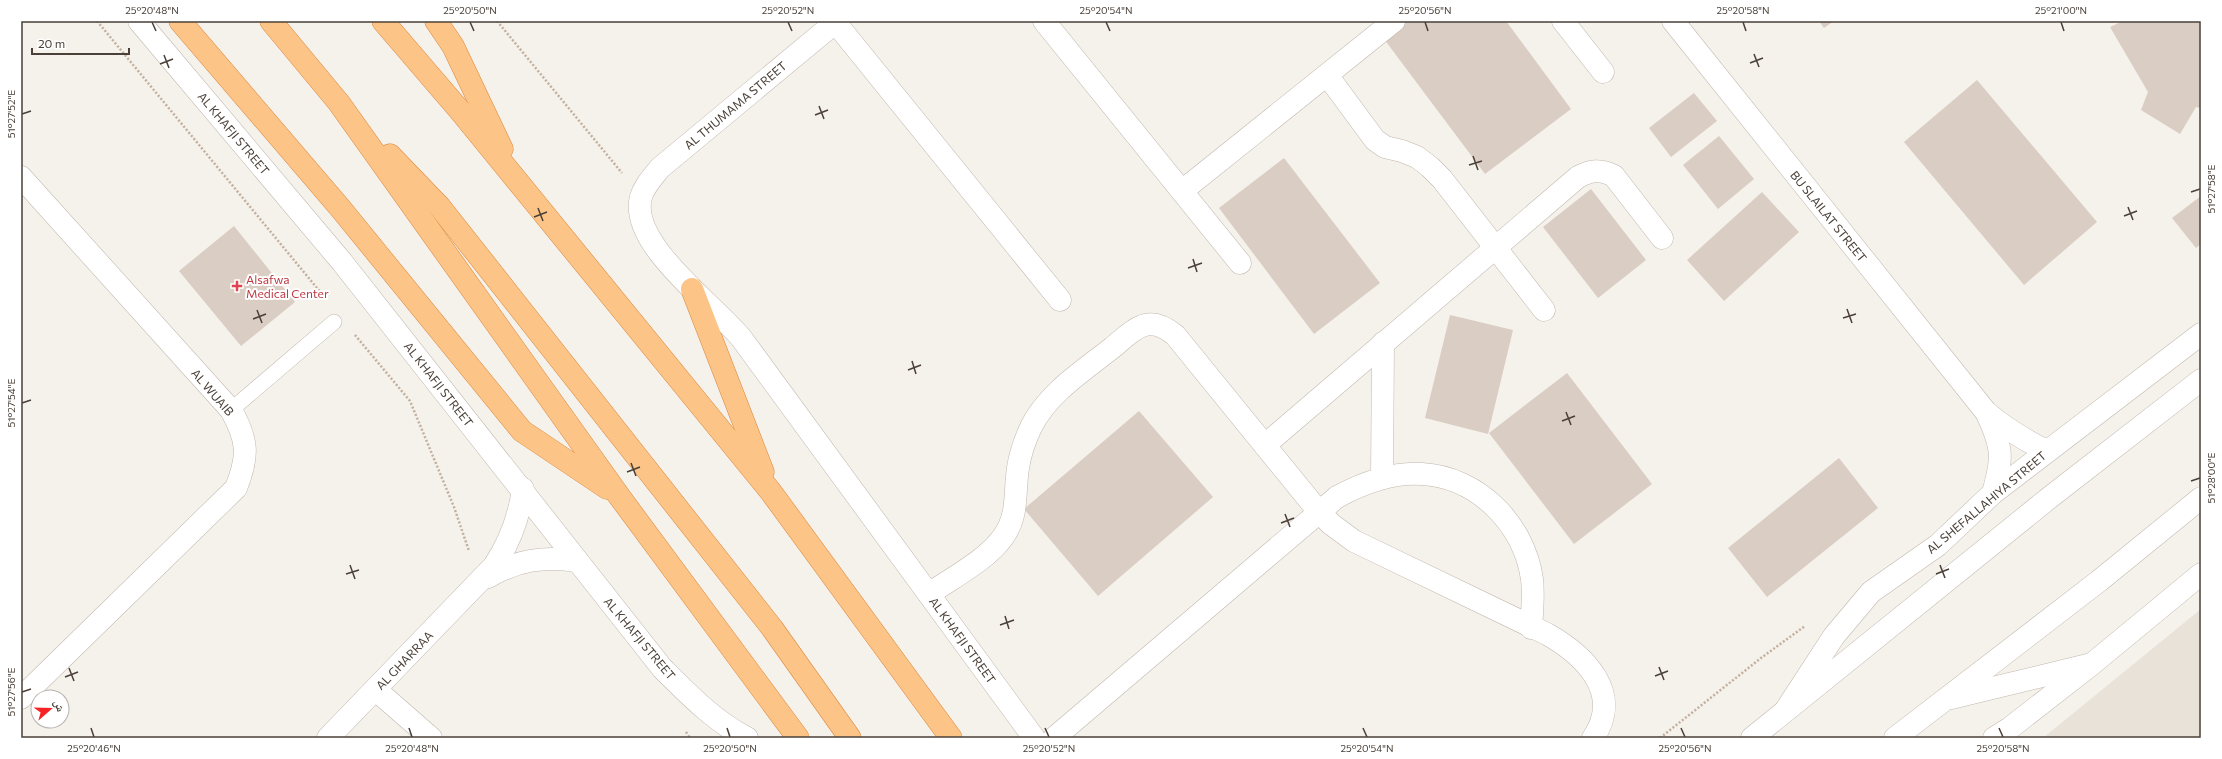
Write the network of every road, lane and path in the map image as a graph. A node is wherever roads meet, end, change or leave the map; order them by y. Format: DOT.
graph roads {
  1 [pos="97,21"];
  2 [pos="139,21"];
  3 [pos="180,21"];
  4 [pos="271,21"];
  5 [pos="383,21"];
  6 [pos="436,21"];
  7 [pos="497,21"];
  8 [pos="1044,21"];
  9 [pos="1394,21"];
  10 [pos="1563,21"];
  11 [pos="1673,21"];
  12 [pos="836,22"];
  13 [pos="1602,72"];
  14 [pos="1327,75"];
  15 [pos="339,102"];
  16 [pos="21,177"];
  17 [pos="517,181"];
  18 [pos="1182,191"];
  19 [pos="641,196"];
  20 [pos="1662,238"];
  21 [pos="1495,248"];
  22 [pos="1240,263"];
  23 [pos="692,290"];
  24 [pos="1060,300"];
  25 [pos="329,303"];
  26 [pos="1544,310"];
  27 [pos="334,322"];
  28 [pos="354,334"];
  29 [pos="2201,334"];
  30 [pos="1383,343"];
  31 [pos="2201,380"];
  32 [pos="231,410"];
  33 [pos="1986,412"];
  34 [pos="1265,445"];
  35 [pos="2047,451"];
  36 [pos="1382,478"];
  37 [pos="523,489"];
  38 [pos="771,492"];
  39 [pos="1993,493"];
  40 [pos="619,496"];
  41 [pos="2201,498"];
  42 [pos="1319,512"];
  43 [pos="577,561"];
  44 [pos="2201,574"];
  45 [pos="480,581"];
  46 [pos="929,594"];
  47 [pos="1810,624"];
  48 [pos="1531,628"];
  49 [pos="2092,664"];
  50 [pos="376,690"];
  51 [pos="21,698"];
  52 [pos="1942,700"];
  53 [pos="1783,714"];
  54 [pos="681,725"];
  55 [pos="328,738"];
  56 [pos="431,738"];
  57 [pos="690,738"];
  58 [pos="746,738"];
  59 [pos="798,738"];
  60 [pos="850,738"];
  61 [pos="951,738"];
  62 [pos="1034,738"];
  63 [pos="1054,738"];
  64 [pos="1593,738"];
  65 [pos="1660,738"];
  66 [pos="1752,738"];
  67 [pos="1895,738"];
  68 [pos="1994,738"];
  1 -- 25 [label="path"];
  2 -- 37 [label="street, AL KHAFJI STREET"];
  3 -- 40 [label="highway"];
  4 -- 15 [label="highway"];
  5 -- 17 [label="highway"];
  6 -- 17 [label="highway"];
  7 -- 19 [label="path"];
  8 -- 18 [label="street"];
  9 -- 14 [label="street"];
  10 -- 13 [label="street"];
  11 -- 33 [label="street, BU SLAILAT STREET"];
  12 -- 19 [label="street, AL THUMAMA STREET"];
  12 -- 24 [label="street"];
  14 -- 18 [label="street"];
  14 -- 21 [label="street"];
  15 -- 40 [label="highway"];
  15 -- 60 [label="highway"];
  16 -- 32 [label="street, AL WUAIB"];
  17 -- 38 [label="highway"];
  18 -- 22 [label="street"];
  19 -- 23 [label="street, AL KHAFJI STREET"];
  20 -- 21 [label="street"];
  21 -- 26 [label="street"];
  21 -- 30 [label="street"];
  23 -- 38 [label="highway"];
  23 -- 46 [label="street, AL KHAFJI STREET"];
  27 -- 32 [label="lane"];
  28 -- 45 [label="path"];
  29 -- 35 [label="street, AL SHEFALLAHIYA STREET"];
  30 -- 34 [label="street"];
  30 -- 36 [label="street"];
  31 -- 53 [label="street, AL SHEFALLAHIYA STREET"];
  32 -- 51 [label="street, AL WUAIB"];
  33 -- 35 [label="street, BU SLAILAT STREET"];
  33 -- 39 [label="street, BU SLAILAT STREET"];
  34 -- 42 [label="street"];
  34 -- 46 [label="street"];
  35 -- 39 [label="street, AL SHEFALLAHIYA STREET"];
  36 -- 42 [label="street"];
  36 -- 48 [label="street"];
  37 -- 43 [label="street, AL KHAFJI STREET"];
  37 -- 45 [label="street, AL GHARRAA"];
  38 -- 61 [label="highway"];
  39 -- 53 [label="street, AL SHEFALLAHIYA STREET"];
  40 -- 59 [label="highway"];
  41 -- 52 [label="street"];
  42 -- 48 [label="street"];
  42 -- 63 [label="street"];
  43 -- 45 [label="street, AL GHARRAA"];
  43 -- 58 [label="street, AL KHAFJI STREET"];
  44 -- 49 [label="street"];
  45 -- 50 [label="street, AL GHARRAA"];
  46 -- 62 [label="street, AL KHAFJI STREET"];
  47 -- 65 [label="path"];
  48 -- 64 [label="street"];
  49 -- 52 [label="street"];
  49 -- 68 [label="street"];
  50 -- 55 [label="street, AL GHARRAA"];
  50 -- 56 [label="street"];
  52 -- 67 [label="street"];
  53 -- 66 [label="street, AL SHEFALLAHIYA STREET"];
  54 -- 57 [label="path"];
}
